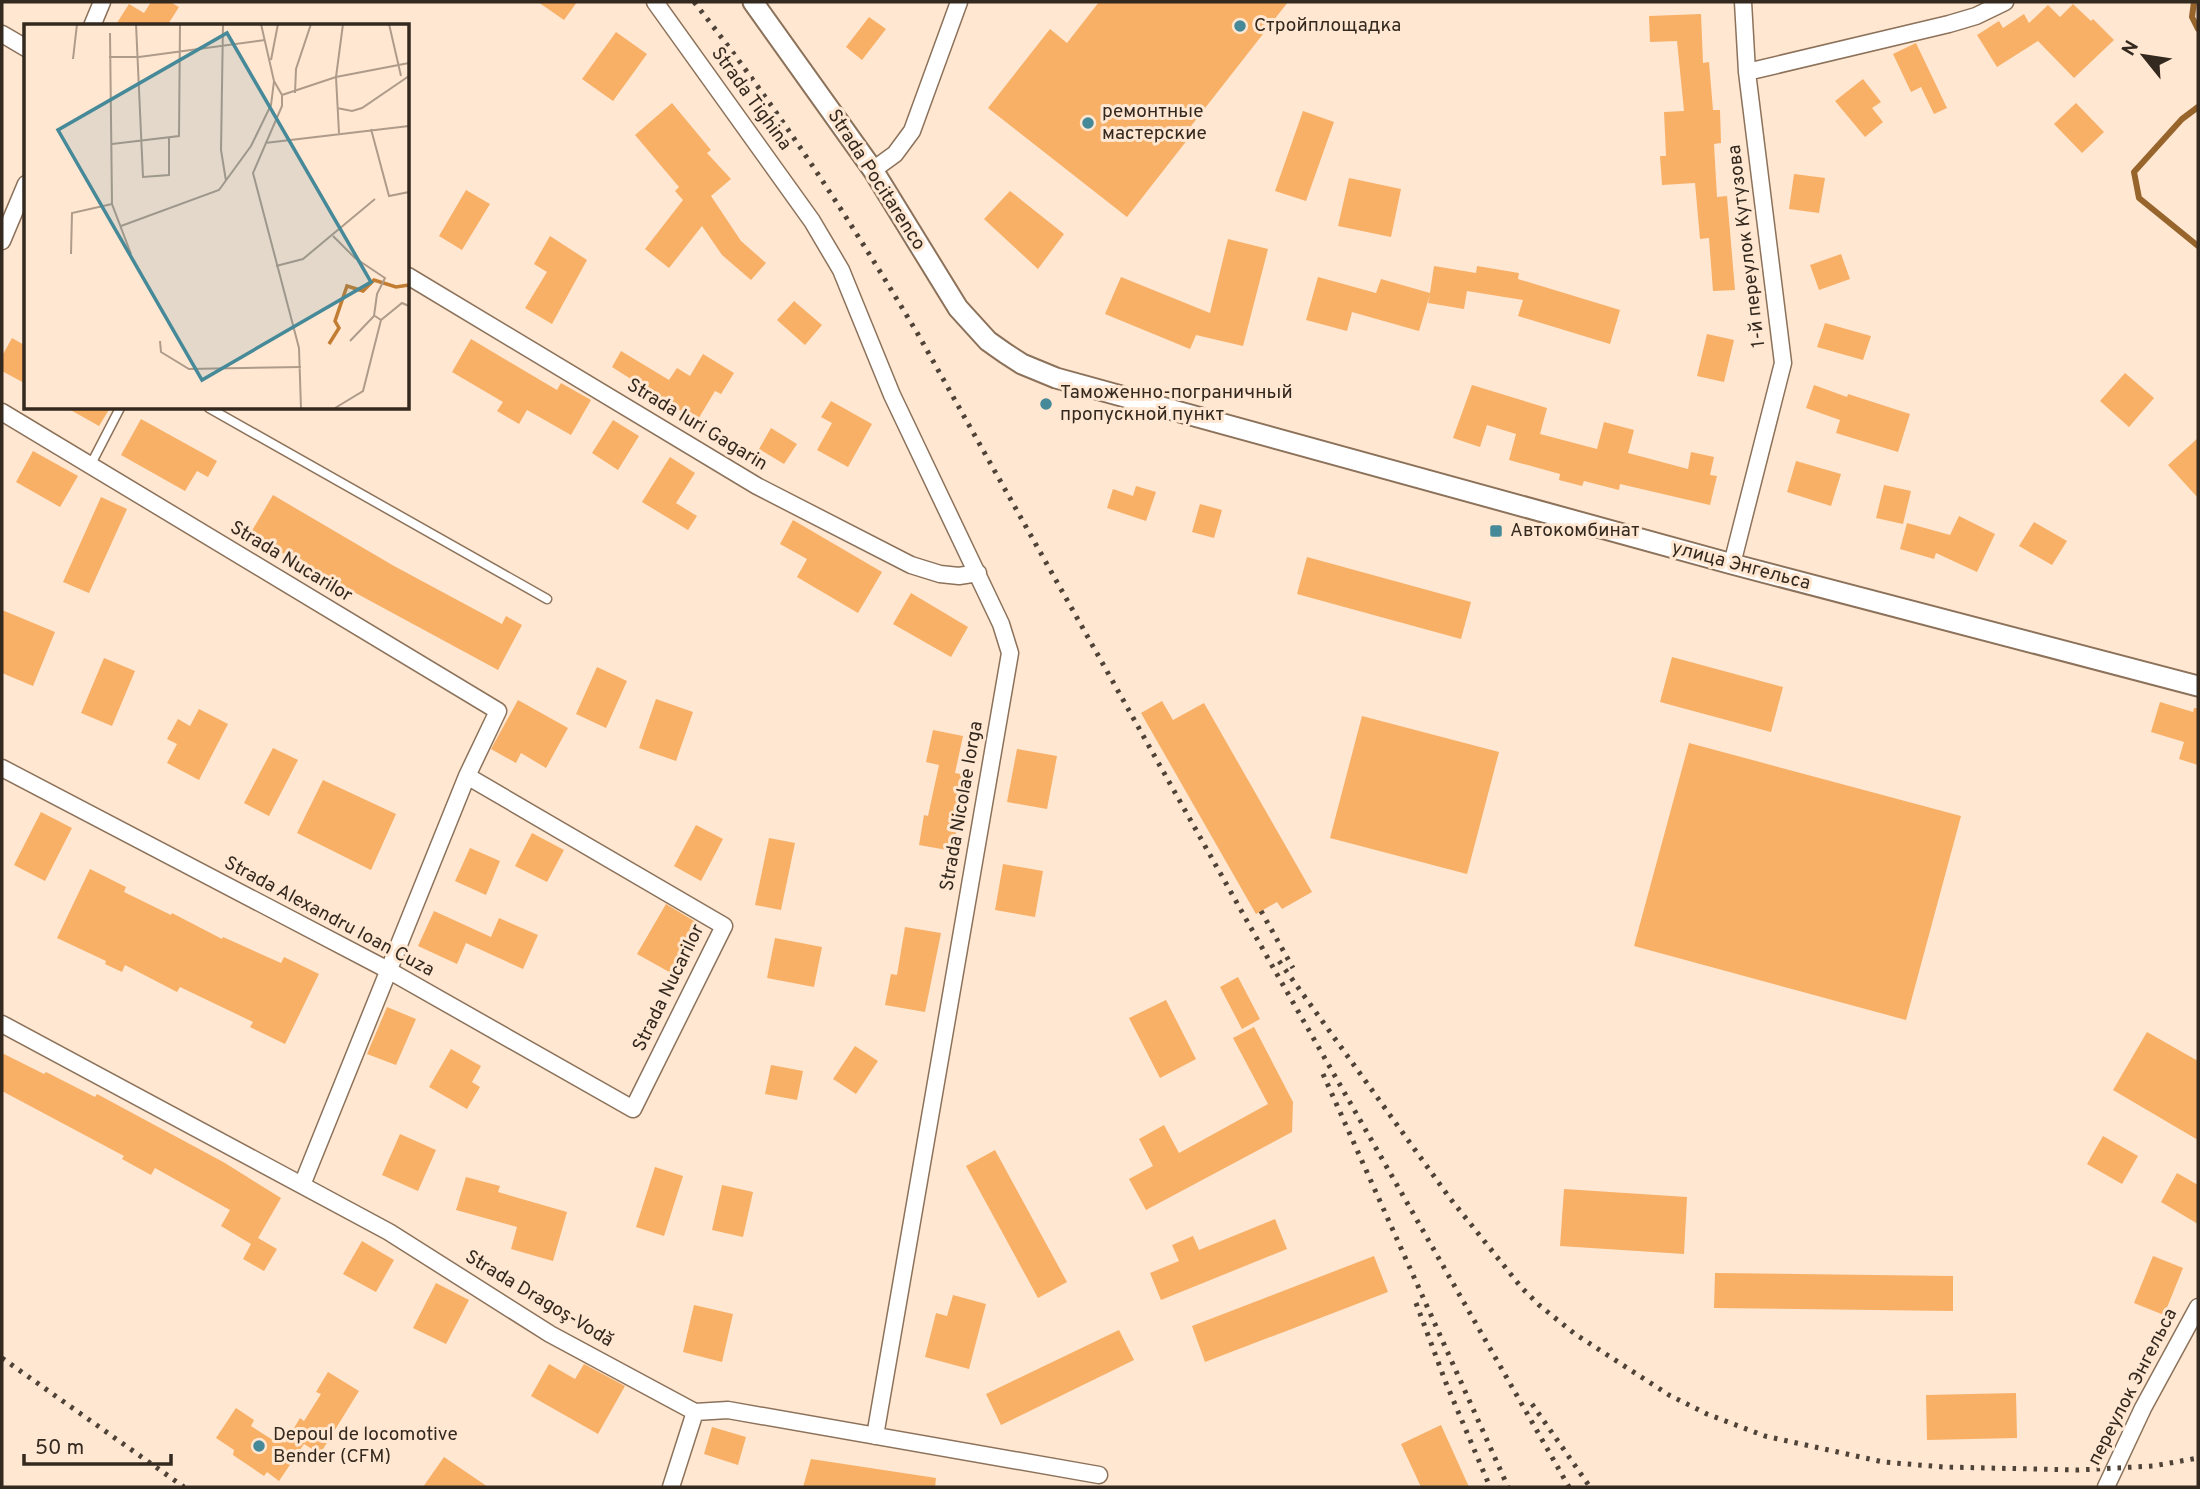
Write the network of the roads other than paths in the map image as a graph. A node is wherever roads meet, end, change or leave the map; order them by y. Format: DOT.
graph roads {
  1 [pos="102,2"];
  2 [pos="655,2"];
  3 [pos="753,2"];
  4 [pos="959,2"];
  5 [pos="1743,2"];
  6 [pos="2005,2"];
  7 [pos="93,24"];
  8 [pos="2,34"];
  9 [pos="24,47"];
  10 [pos="1747,72"];
  11 [pos="873,170"];
  12 [pos="24,189"];
  13 [pos="813,221"];
  14 [pos="2,241"];
  15 [pos="410,277"];
  16 [pos="1005,353"];
  17 [pos="119,410"];
  18 [pos="213,410"];
  19 [pos="2,412"];
  20 [pos="90,466"];
  21 [pos="1732,564"];
  22 [pos="978,573"];
  23 [pos="547,599"];
  24 [pos="2198,686"];
  25 [pos="2,768"];
  26 [pos="467,776"];
  27 [pos="388,970"];
  28 [pos="2,1024"];
  29 [pos="633,1109"];
  30 [pos="302,1185"];
  31 [pos="2198,1307"];
  32 [pos="695,1412"];
  33 [pos="875,1436"];
  34 [pos="1099,1475"];
  35 [pos="671,1487"];
  36 [pos="2106,1487"];
  1 -- 7 [label="street"];
  2 -- 13 [label="street, Strada Tighina"];
  3 -- 11 [label="street, Strada Pocitarenco"];
  4 -- 11 [label="street"];
  5 -- 10 [label="street, 1-й переулок Кутузова"];
  6 -- 10 [label="street"];
  8 -- 9 [label="street"];
  10 -- 21 [label="street, 1-й переулок Кутузова"];
  11 -- 16 [label="street, Strada Pocitarenco"];
  12 -- 14 [label="street"];
  13 -- 22 [label="street, Strada Nicolae Iorga"];
  15 -- 22 [label="street, Strada Iuri Gagarin"];
  16 -- 21 [label="street, улица Энгельса"];
  17 -- 20 [label="lane"];
  18 -- 23 [label="lane"];
  19 -- 20 [label="street, Strada Nucarilor"];
  20 -- 26 [label="street, Strada Nucarilor"];
  21 -- 24 [label="street, улица Энгельса"];
  22 -- 33 [label="street, Strada Nicolae Iorga"];
  25 -- 27 [label="street, Strada Alexandru Ioan Cuza"];
  26 -- 27 [label="street, Strada Nucarilor"];
  26 -- 29 [label="street, Strada Nucarilor"];
  27 -- 29 [label="street, Strada Alexandru Ioan Cuza"];
  27 -- 30 [label="street, Strada Nucarilor"];
  28 -- 30 [label="street, Strada Dragoş-Vodă"];
  30 -- 32 [label="street, Strada Dragoş-Vodă"];
  31 -- 36 [label="street, переулок Энгельса"];
  32 -- 33 [label="street"];
  32 -- 35 [label="street"];
  33 -- 34 [label="street"];
}
